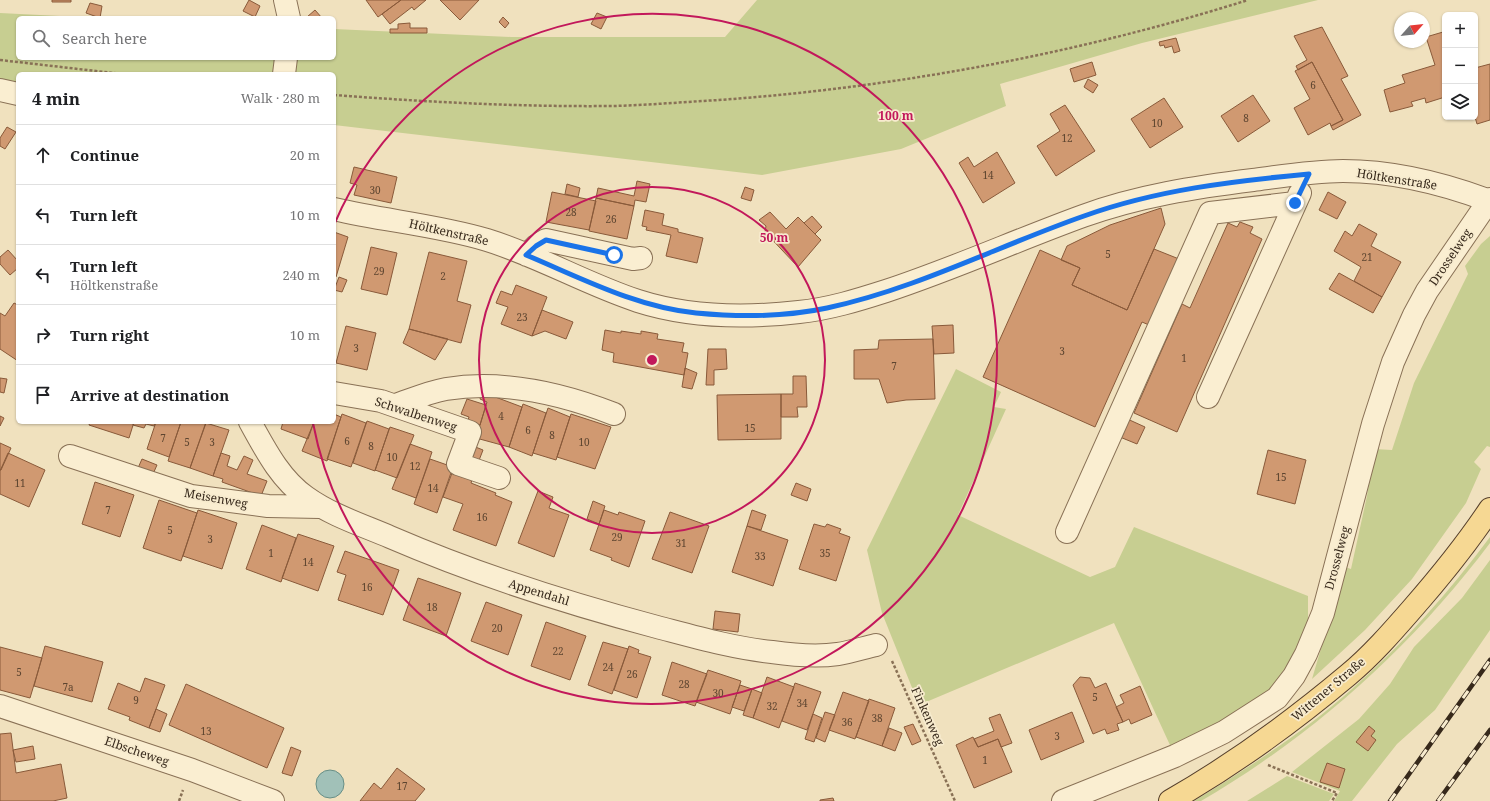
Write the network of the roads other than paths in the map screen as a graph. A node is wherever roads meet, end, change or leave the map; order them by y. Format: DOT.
graph roads {
  1 [pos="285,0"];
  2 [pos="289,16"];
  3 [pos="286,60"];
  4 [pos="284,72"];
  5 [pos="0,90"];
  6 [pos="16,94"];
  7 [pos="1309,174"];
  8 [pos="1490,200"];
  9 [pos="1295,203"];
  10 [pos="336,209"];
  11 [pos="526,255"];
  12 [pos="642,258"];
  13 [pos="336,393"];
  14 [pos="1208,397"];
  15 [pos="396,405"];
  16 [pos="614,414"];
  17 [pos="251,424"];
  18 [pos="70,456"];
  19 [pos="499,478"];
  20 [pos="320,507"];
  21 [pos="1490,509"];
  22 [pos="1067,532"];
  23 [pos="876,645"];
  24 [pos="0,706"];
  25 [pos="273,801"];
  26 [pos="1062,801"];
  27 [pos="1170,801"];
  1 -- 2 [label="street"];
  3 -- 4 [label="street"];
  5 -- 6 [label="street"];
  7 -- 8 [label="street, Höltkenstraße"];
  7 -- 9 [label="street"];
  7 -- 11 [label="street, Höltkenstraße"];
  8 -- 26 [label="street, Drosselweg"];
  9 -- 14 [label="street"];
  9 -- 22 [label="street"];
  10 -- 11 [label="street, Höltkenstraße"];
  11 -- 12 [label="street"];
  13 -- 15 [label="street, Schwalbenweg"];
  15 -- 16 [label="street"];
  15 -- 19 [label="street, Schwalbenweg"];
  17 -- 20 [label="street, Appendahl"];
  18 -- 20 [label="street, Meisenweg"];
  20 -- 23 [label="street, Appendahl"];
  21 -- 27 [label="main road, Wittener Straße"];
  24 -- 25 [label="street, Elbscheweg"];
}
